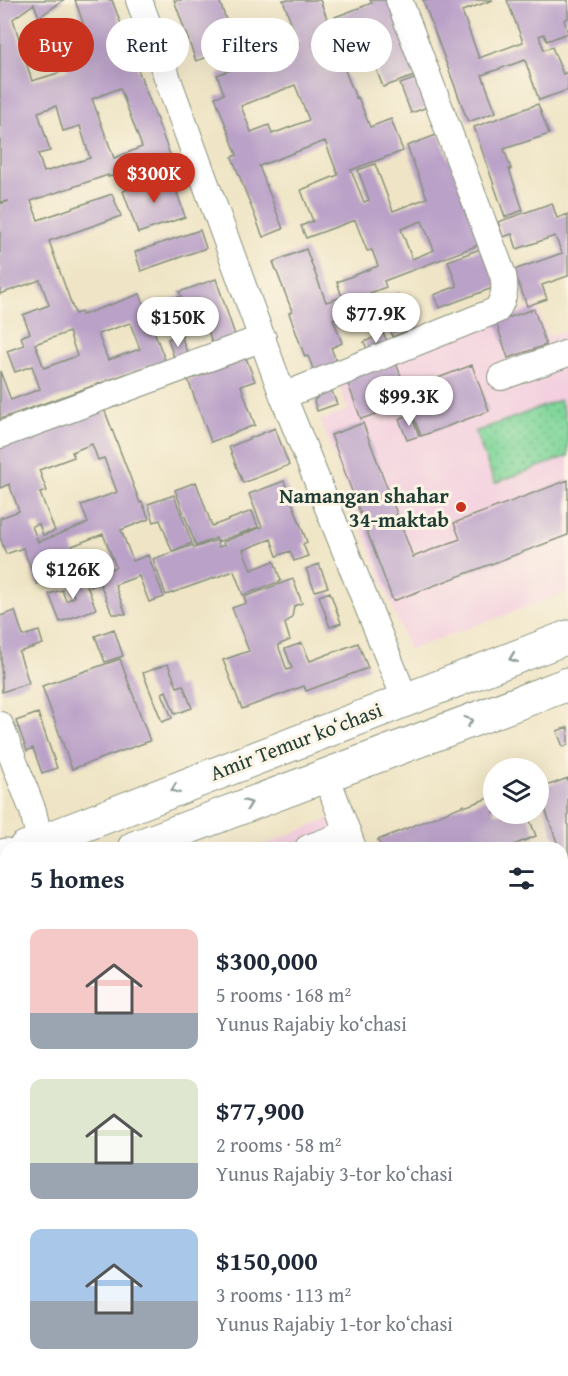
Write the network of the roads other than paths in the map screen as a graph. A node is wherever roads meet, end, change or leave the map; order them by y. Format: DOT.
graph roads {
  1 [pos="140,0"];
  2 [pos="399,0"];
  3 [pos="263,338"];
  4 [pos="568,353"];
  5 [pos="501,377"];
  6 [pos="284,396"];
  7 [pos="0,435"];
  8 [pos="568,637"];
  9 [pos="568,684"];
  10 [pos="405,699"];
  11 [pos="0,724"];
  12 [pos="420,739"];
  13 [pos="326,775"];
  14 [pos="351,840"];
  15 [pos="32,842"];
  16 [pos="40,842"];
  17 [pos="150,842"];
  1 -- 3 [label="street"];
  2 -- 6 [label="street"];
  3 -- 6 [label="street"];
  3 -- 7 [label="street"];
  4 -- 5 [label="street"];
  6 -- 10 [label="street"];
  8 -- 10 [label="main road, Amir Temur koʻchasi, one-way"];
  12 -- 9 [label="main road, Amir Temur koʻchasi, one-way"];
  10 -- 12 [label="main road"];
  10 -- 16 [label="main road, Amir Temur koʻchasi, one-way"];
  11 -- 15 [label="street"];
  12 -- 13 [label="main road, Amir Temur koʻchasi"];
  13 -- 14 [label="street"];
  17 -- 13 [label="main road, Amir Temur koʻchasi, one-way"];
}
